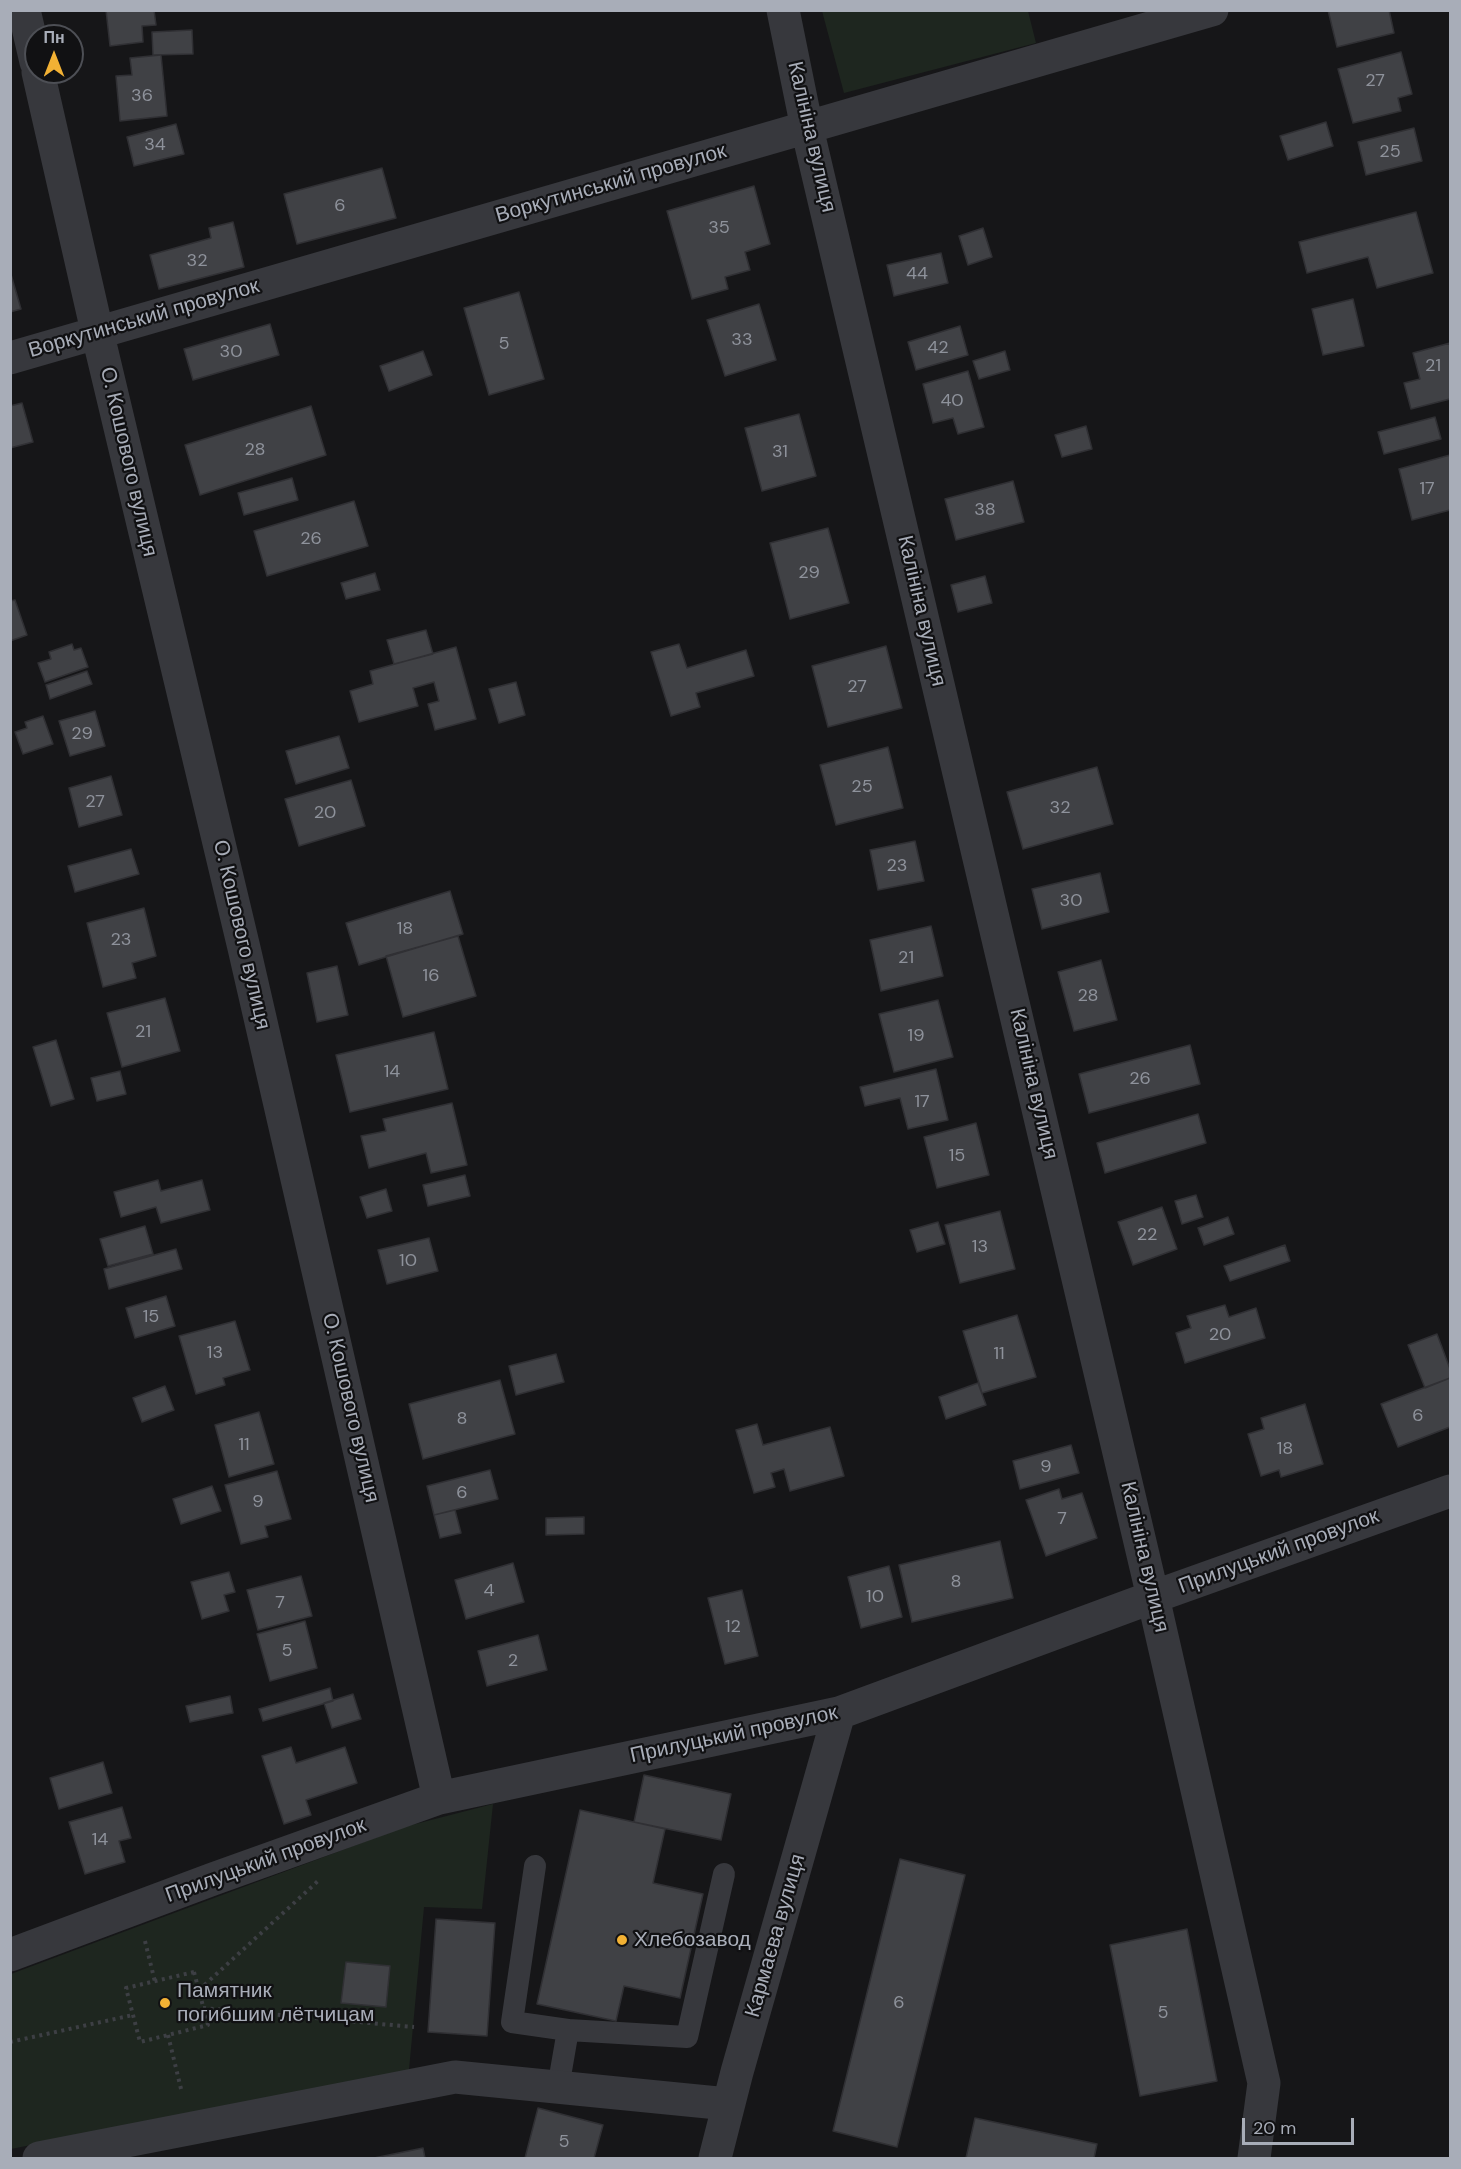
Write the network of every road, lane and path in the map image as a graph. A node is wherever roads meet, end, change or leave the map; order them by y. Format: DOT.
graph roads {
  1 [pos="783,10"];
  2 [pos="1212,10"];
  3 [pos="41,84"];
  4 [pos="807,128"];
  5 [pos="97,331"];
  6 [pos="10,358"];
  7 [pos="1450,1491"];
  8 [pos="1153,1597"];
  9 [pos="839,1713"];
  10 [pos="439,1798"];
  11 [pos="535,1866"];
  12 [pos="724,1874"];
  13 [pos="319,1880"];
  14 [pos="10,1955"];
  15 [pos="199,1990"];
  16 [pos="203,2008"];
  17 [pos="133,2015"];
  18 [pos="414,2027"];
  19 [pos="568,2030"];
  20 [pos="168,2036"];
  21 [pos="10,2042"];
  22 [pos="558,2088"];
  23 [pos="728,2104"];
  24 [pos="190,2129"];
  25 [pos="39,2158"];
  26 [pos="715,2158"];
  27 [pos="1254,2158"];
  1 -- 4 [label="street, Калініна вулиця"];
  2 -- 4 [label="street, Воркутинський провулок"];
  3 -- 5 [label="street, О. Кошового вулиця"];
  4 -- 5 [label="street, Воркутинський провулок"];
  4 -- 8 [label="street, Калініна вулиця"];
  5 -- 6 [label="street, Воркутинський провулок"];
  5 -- 10 [label="street, О. Кошового вулиця"];
  7 -- 8 [label="street, Прилуцький провулок"];
  8 -- 9 [label="street, Прилуцький провулок"];
  8 -- 27 [label="street, Калініна вулиця"];
  9 -- 10 [label="street, Прилуцький провулок"];
  9 -- 23 [label="street, Кармаєва вулиця"];
  10 -- 14 [label="street, Прилуцький провулок"];
  11 -- 19 [label="lane"];
  12 -- 19 [label="lane"];
  13 -- 15 [label="path"];
  15 -- 16 [label="path"];
  15 -- 17 [label="path"];
  16 -- 18 [label="path"];
  16 -- 20 [label="path"];
  17 -- 20 [label="path"];
  17 -- 21 [label="path"];
  19 -- 22 [label="lane"];
  20 -- 24 [label="path"];
  22 -- 23 [label="street"];
  22 -- 24 [label="street"];
  23 -- 26 [label="street, Кармаєва вулиця"];
  24 -- 25 [label="street"];
}
